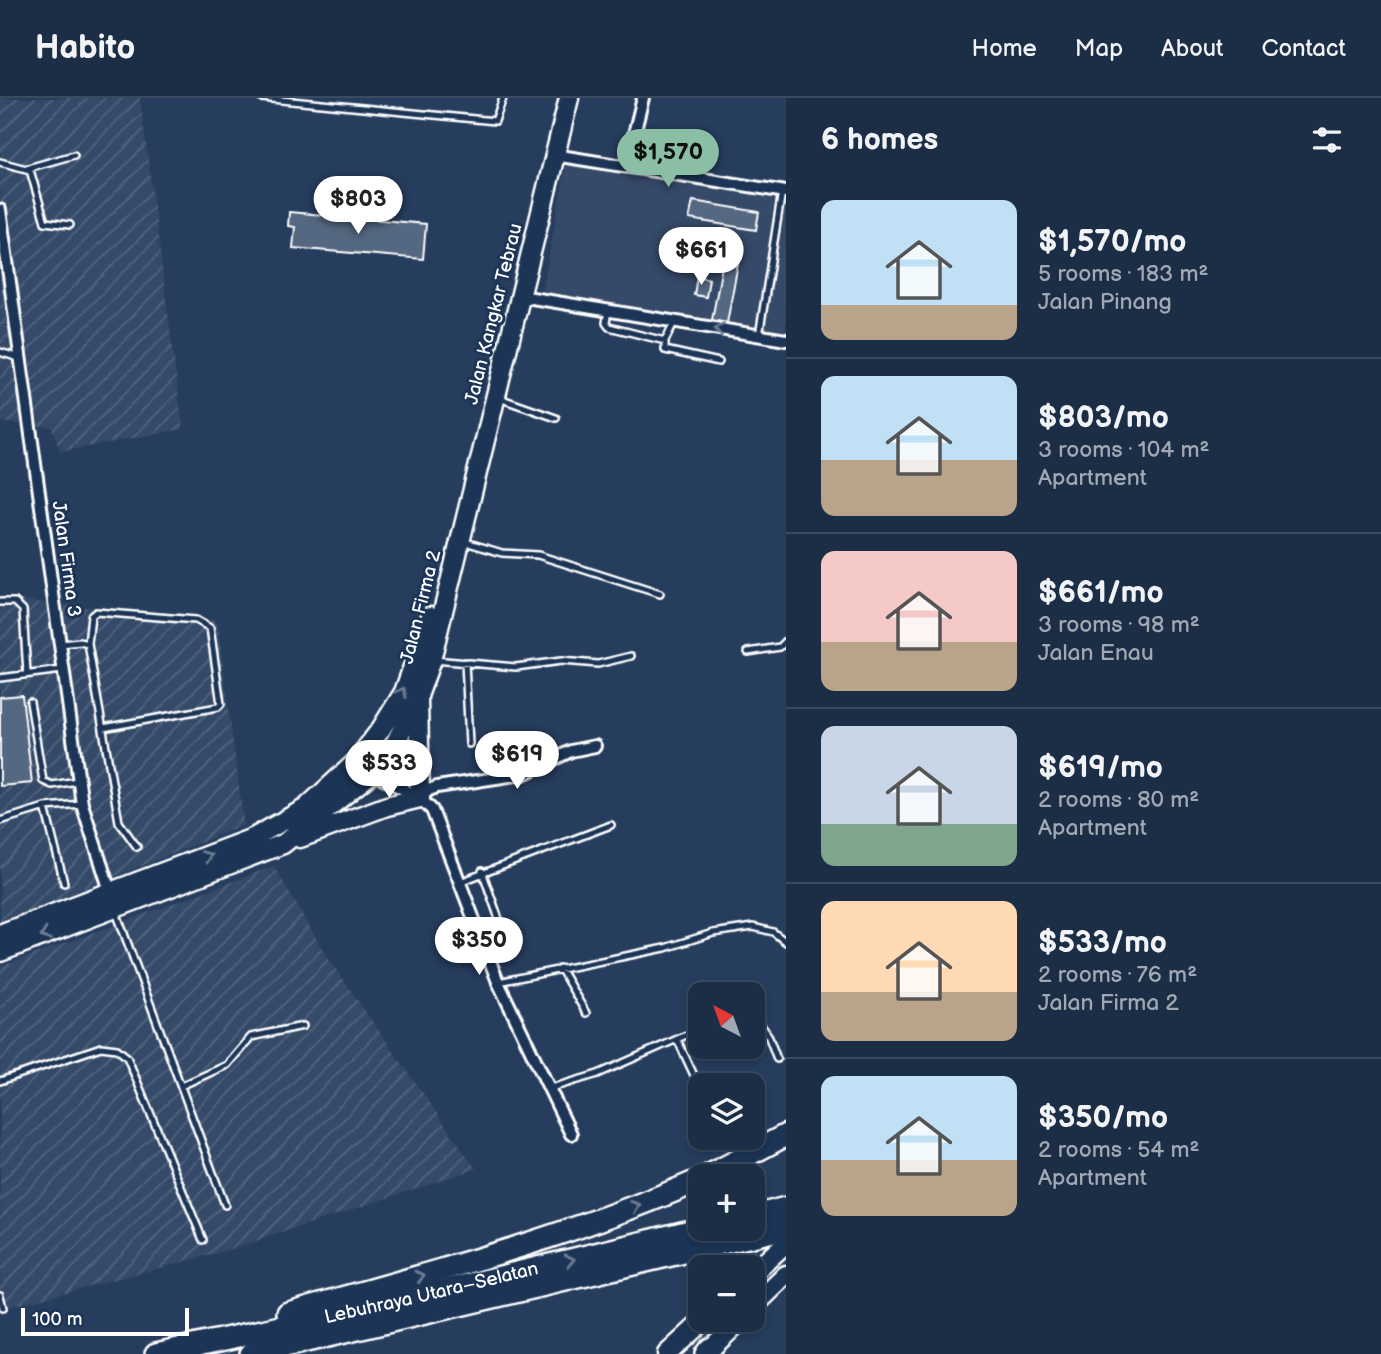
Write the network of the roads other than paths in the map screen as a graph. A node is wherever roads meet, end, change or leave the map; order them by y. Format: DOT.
graph roads {
  1 [pos="261,98"];
  2 [pos="503,98"];
  3 [pos="569,98"];
  4 [pos="643,98"];
  5 [pos="74,155"];
  6 [pos="554,155"];
  7 [pos="0,162"];
  8 [pos="626,166"];
  9 [pos="28,168"];
  10 [pos="784,191"];
  11 [pos="0,210"];
  12 [pos="1,223"];
  13 [pos="70,225"];
  14 [pos="520,296"];
  15 [pos="608,310"];
  16 [pos="675,321"];
  17 [pos="759,336"];
  18 [pos="786,340"];
  19 [pos="665,341"];
  20 [pos="0,352"];
  21 [pos="19,358"];
  22 [pos="719,362"];
  23 [pos="496,397"];
  24 [pos="556,418"];
  25 [pos="459,540"];
  26 [pos="660,594"];
  27 [pos="0,602"];
  28 [pos="786,641"];
  29 [pos="60,644"];
  30 [pos="88,645"];
  31 [pos="748,652"];
  32 [pos="631,656"];
  33 [pos="423,659"];
  34 [pos="466,662"];
  35 [pos="62,670"];
  36 [pos="27,673"];
  37 [pos="0,678"];
  38 [pos="418,696"];
  39 [pos="30,702"];
  40 [pos="103,728"];
  41 [pos="469,744"];
  42 [pos="595,746"];
  43 [pos="355,763"];
  44 [pos="372,773"];
  45 [pos="79,780"];
  46 [pos="421,798"];
  47 [pos="82,804"];
  48 [pos="45,807"];
  49 [pos="0,821"];
  50 [pos="611,825"];
  51 [pos="283,844"];
  52 [pos="137,847"];
  53 [pos="482,871"];
  54 [pos="460,882"];
  55 [pos="64,883"];
  56 [pos="113,900"];
  57 [pos="0,934"];
  58 [pos="786,942"];
  59 [pos="510,950"];
  60 [pos="0,952"];
  61 [pos="560,968"];
  62 [pos="498,982"];
  63 [pos="586,1013"];
  64 [pos="303,1026"];
  65 [pos="765,1031"];
  66 [pos="688,1034"];
  67 [pos="677,1039"];
  68 [pos="777,1059"];
  69 [pos="693,1073"];
  70 [pos="0,1081"];
  71 [pos="181,1086"];
  72 [pos="548,1089"];
  73 [pos="571,1135"];
  74 [pos="786,1135"];
  75 [pos="731,1164"];
  76 [pos="688,1185"];
  77 [pos="225,1205"];
  78 [pos="786,1208"];
  79 [pos="765,1214"];
  80 [pos="786,1228"];
  81 [pos="688,1232"];
  82 [pos="203,1240"];
  83 [pos="786,1242"];
  84 [pos="765,1262"];
  85 [pos="786,1275"];
  86 [pos="0,1295"];
  87 [pos="765,1295"];
  88 [pos="4,1308"];
  89 [pos="691,1332"];
  90 [pos="728,1332"];
  91 [pos="217,1342"];
  92 [pos="707,1352"];
  93 [pos="156,1354"];
  94 [pos="251,1354"];
  95 [pos="667,1354"];
  1 -- 2 [label="lane"];
  3 -- 6 [label="main road, Jalan Kangkar Tebrau"];
  4 -- 8 [label="street"];
  5 -- 9 [label="lane"];
  6 -- 8 [label="street"];
  6 -- 14 [label="main road, Jalan Kangkar Tebrau"];
  7 -- 9 [label="lane"];
  8 -- 10 [label="street"];
  9 -- 13 [label="lane"];
  10 -- 17 [label="lane"];
  11 -- 12 [label="street, Jalan Firma 3"];
  12 -- 21 [label="street, Jalan Firma 3"];
  14 -- 15 [label="street"];
  14 -- 23 [label="main road, Jalan Kangkar Tebrau"];
  15 -- 16 [label="street"];
  15 -- 19 [label="lane"];
  17 -- 16 [label="street, one-way"];
  16 -- 19 [label="lane"];
  17 -- 18 [label="street"];
  19 -- 22 [label="lane"];
  20 -- 21 [label="lane"];
  21 -- 29 [label="street, Jalan Firma 3"];
  23 -- 24 [label="lane"];
  23 -- 25 [label="main road, Jalan Kangkar Tebrau"];
  25 -- 26 [label="lane"];
  25 -- 33 [label="main road, Jalan Firma 2"];
  27 -- 36 [label="lane"];
  28 -- 31 [label="lane"];
  29 -- 30 [label="lane"];
  29 -- 35 [label="street, Jalan Firma 3"];
  30 -- 40 [label="lane"];
  30 -- 40 [label="lane"];
  32 -- 34 [label="lane"];
  33 -- 34 [label="lane"];
  33 -- 38 [label="main road, Jalan Firma 2"];
  43 -- 33 [label="main road, Jalan Firma 2, one-way"];
  34 -- 41 [label="lane"];
  35 -- 36 [label="lane"];
  35 -- 45 [label="street, Jalan Firma 3"];
  36 -- 37 [label="lane"];
  38 -- 44 [label="main road, Jalan Firma 2"];
  38 -- 46 [label="main road"];
  39 -- 45 [label="lane"];
  40 -- 52 [label="lane"];
  42 -- 46 [label="street"];
  43 -- 44 [label="street"];
  56 -- 43 [label="main road, Jalan Firma 2, one-way"];
  44 -- 46 [label="street"];
  44 -- 51 [label="main road, Jalan Firma 2"];
  45 -- 47 [label="street, Jalan Firma 3"];
  46 -- 51 [label="main road"];
  46 -- 54 [label="street"];
  47 -- 48 [label="lane"];
  47 -- 56 [label="street, Jalan Firma 3"];
  48 -- 49 [label="lane"];
  48 -- 55 [label="lane"];
  50 -- 53 [label="lane"];
  51 -- 56 [label="main road, Jalan Firma 2"];
  53 -- 54 [label="lane"];
  53 -- 59 [label="lane"];
  54 -- 62 [label="street"];
  56 -- 57 [label="main road, Jalan Firma 2"];
  56 -- 60 [label="main road, Jalan Firma 2, one-way"];
  56 -- 71 [label="lane"];
  58 -- 61 [label="lane"];
  61 -- 62 [label="lane"];
  61 -- 63 [label="lane"];
  62 -- 72 [label="street"];
  64 -- 71 [label="lane"];
  65 -- 68 [label="lane"];
  66 -- 67 [label="lane"];
  67 -- 69 [label="lane"];
  67 -- 72 [label="lane"];
  70 -- 82 [label="lane"];
  71 -- 77 [label="lane"];
  72 -- 73 [label="street"];
  74 -- 75 [label="highway"];
  91 -- 76 [label="highway, one-way"];
  78 -- 79 [label="highway"];
  80 -- 94 [label="highway, Lebuhraya Utara–Selatan"];
  91 -- 81 [label="highway, Lebuhraya Utara–Selatan, one-way"];
  83 -- 84 [label="main road"];
  85 -- 87 [label="main road"];
  86 -- 88 [label="lane"];
  89 -- 95 [label="main road"];
  90 -- 92 [label="main road"];
  91 -- 93 [label="highway, Lebuhraya Utara–Selatan"];
}
